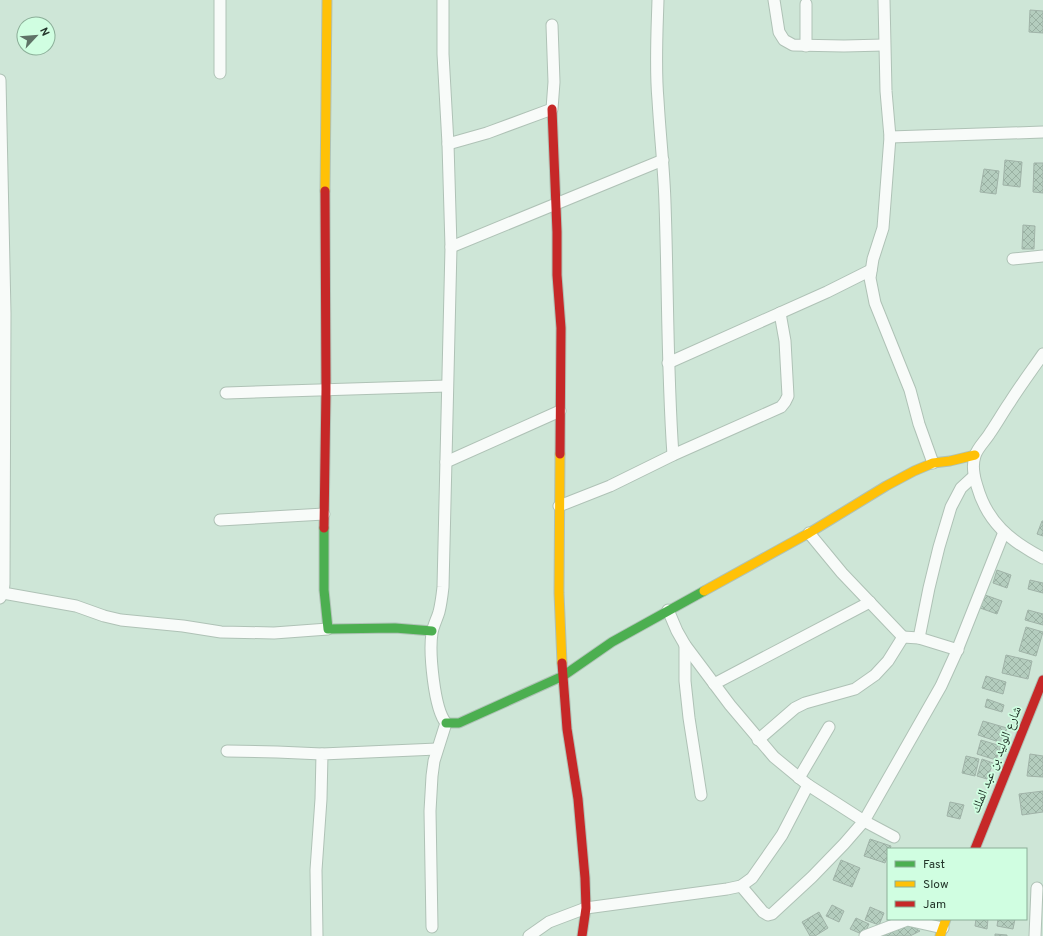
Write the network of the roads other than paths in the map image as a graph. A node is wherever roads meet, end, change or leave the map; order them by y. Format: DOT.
graph roads {
  1 [pos="220,0"];
  2 [pos="327,0"];
  3 [pos="443,0"];
  4 [pos="658,0"];
  5 [pos="774,0"];
  6 [pos="884,0"];
  7 [pos="806,4"];
  8 [pos="552,25"];
  9 [pos="884,45"];
  10 [pos="806,46"];
  11 [pos="220,73"];
  12 [pos="0,80"];
  13 [pos="552,109"];
  14 [pos="1043,132"];
  15 [pos="890,137"];
  16 [pos="448,144"];
  17 [pos="663,160"];
  18 [pos="555,204"];
  19 [pos="451,247"];
  20 [pos="1043,256"];
  21 [pos="1013,260"];
  22 [pos="871,270"];
  23 [pos="780,313"];
  24 [pos="1043,354"];
  25 [pos="668,363"];
  26 [pos="447,386"];
  27 [pos="326,389"];
  28 [pos="226,393"];
  29 [pos="560,411"];
  30 [pos="673,455"];
  31 [pos="975,455"];
  32 [pos="446,462"];
  33 [pos="933,463"];
  34 [pos="974,476"];
  35 [pos="560,506"];
  36 [pos="324,514"];
  37 [pos="220,520"];
  38 [pos="1004,532"];
  39 [pos="809,533"];
  40 [pos="1043,558"];
  41 [pos="1,596"];
  42 [pos="870,602"];
  43 [pos="668,610"];
  44 [pos="328,629"];
  45 [pos="432,631"];
  46 [pos="904,637"];
  47 [pos="920,638"];
  48 [pos="685,645"];
  49 [pos="958,650"];
  50 [pos="563,676"];
  51 [pos="1043,680"];
  52 [pos="714,684"];
  53 [pos="446,723"];
  54 [pos="829,727"];
  55 [pos="758,740"];
  56 [pos="437,749"];
  57 [pos="227,751"];
  58 [pos="322,754"];
  59 [pos="799,778"];
  60 [pos="808,785"];
  61 [pos="701,795"];
  62 [pos="864,821"];
  63 [pos="894,837"];
  64 [pos="975,848"];
  65 [pos="741,886"];
  66 [pos="1035,888"];
  67 [pos="586,908"];
  68 [pos="432,927"];
  69 [pos="943,928"];
  70 [pos="317,936"];
  71 [pos="528,936"];
  72 [pos="582,936"];
  73 [pos="865,936"];
  74 [pos="1035,936"];
  1 -- 11 [label="street"];
  2 -- 27 [label="street"];
  3 -- 16 [label="street"];
  4 -- 17 [label="street"];
  5 -- 10 [label="street"];
  6 -- 9 [label="street"];
  7 -- 10 [label="street"];
  8 -- 13 [label="street"];
  9 -- 10 [label="street"];
  9 -- 15 [label="street"];
  12 -- 41 [label="street"];
  13 -- 16 [label="street"];
  13 -- 18 [label="street"];
  14 -- 15 [label="street"];
  15 -- 22 [label="street"];
  16 -- 19 [label="street"];
  17 -- 18 [label="street"];
  17 -- 25 [label="street"];
  18 -- 19 [label="street"];
  18 -- 29 [label="street"];
  19 -- 26 [label="street"];
  20 -- 21 [label="street"];
  22 -- 23 [label="street"];
  22 -- 33 [label="street"];
  23 -- 25 [label="street"];
  23 -- 30 [label="street"];
  24 -- 31 [label="street"];
  25 -- 30 [label="street"];
  26 -- 27 [label="street"];
  26 -- 32 [label="street"];
  27 -- 28 [label="street"];
  27 -- 36 [label="street"];
  29 -- 32 [label="street"];
  29 -- 35 [label="street"];
  30 -- 35 [label="street"];
  31 -- 33 [label="street"];
  31 -- 34 [label="street"];
  32 -- 45 [label="street"];
  33 -- 39 [label="street"];
  34 -- 38 [label="street"];
  34 -- 47 [label="street"];
  35 -- 50 [label="street"];
  36 -- 37 [label="street"];
  36 -- 44 [label="street"];
  38 -- 40 [label="street"];
  38 -- 49 [label="street"];
  39 -- 42 [label="street"];
  39 -- 43 [label="street"];
  41 -- 44 [label="street"];
  42 -- 46 [label="street"];
  42 -- 52 [label="street"];
  43 -- 48 [label="street"];
  43 -- 50 [label="street"];
  44 -- 45 [label="street"];
  45 -- 53 [label="street"];
  46 -- 47 [label="street"];
  46 -- 55 [label="street"];
  47 -- 49 [label="street"];
  48 -- 52 [label="street"];
  48 -- 61 [label="street"];
  49 -- 62 [label="street"];
  50 -- 53 [label="street"];
  50 -- 67 [label="street"];
  51 -- 64 [label="street, شارع الوليد بن عبد الملك"];
  52 -- 55 [label="street"];
  53 -- 56 [label="street"];
  54 -- 59 [label="street"];
  55 -- 59 [label="street"];
  56 -- 58 [label="street"];
  56 -- 68 [label="street"];
  57 -- 58 [label="street"];
  58 -- 70 [label="street"];
  59 -- 60 [label="street"];
  60 -- 62 [label="street"];
  60 -- 65 [label="street"];
  62 -- 63 [label="street"];
  62 -- 65 [label="street"];
  65 -- 67 [label="street"];
  66 -- 74 [label="street"];
  67 -- 71 [label="street"];
  67 -- 72 [label="street"];
  69 -- 73 [label="street"];
}
